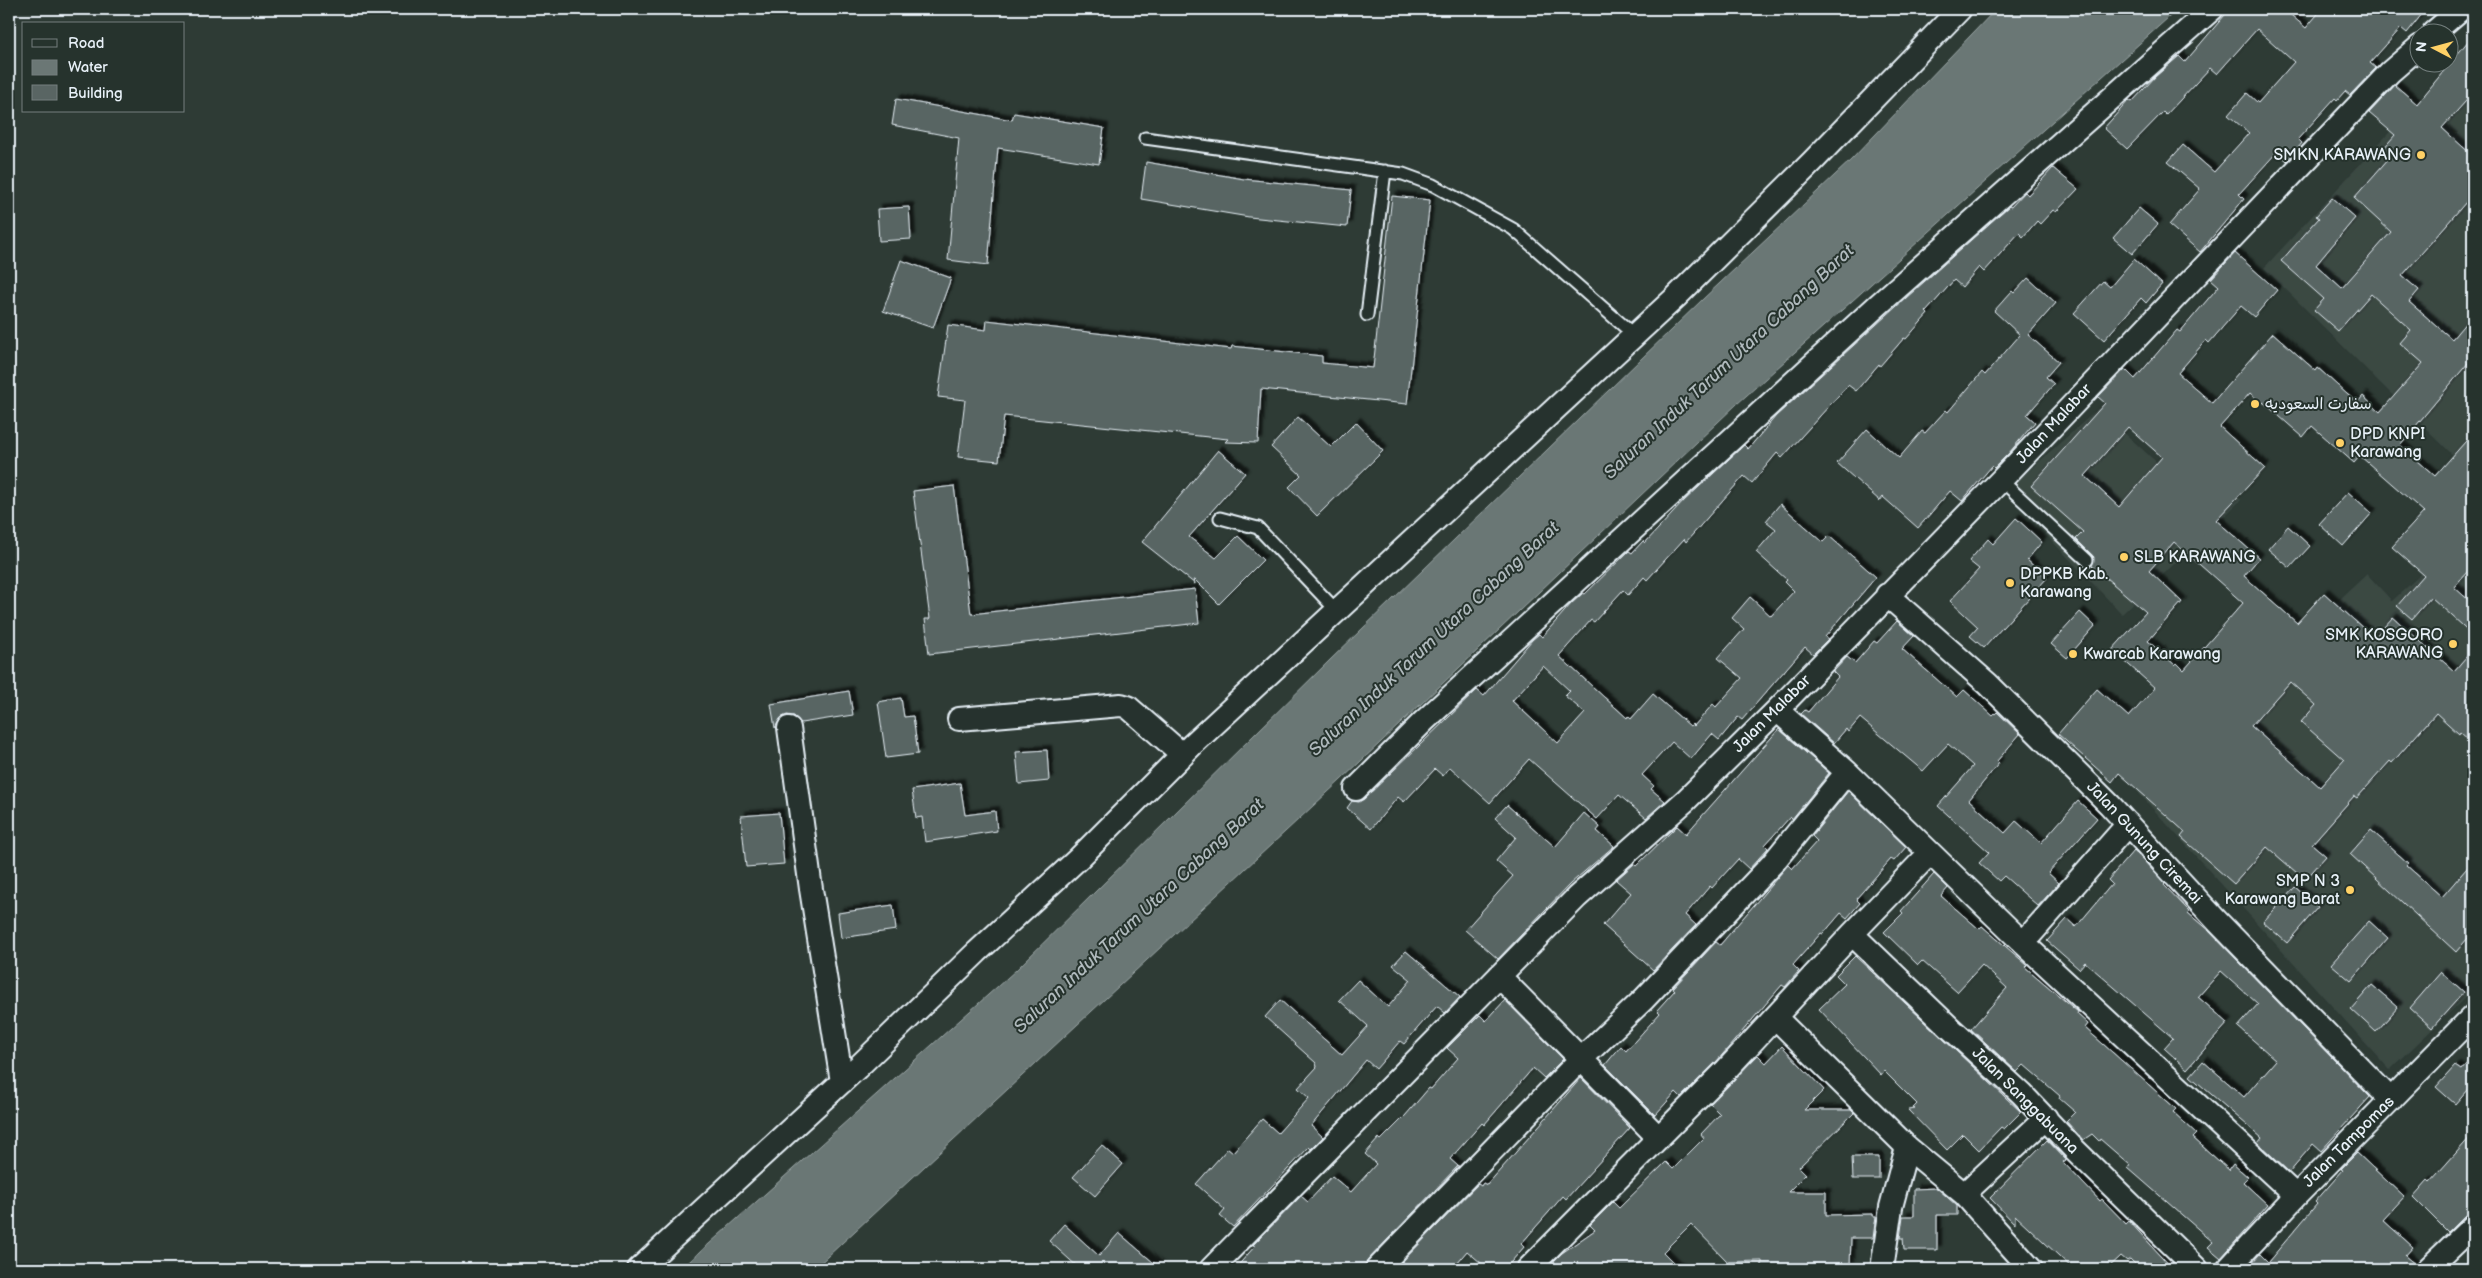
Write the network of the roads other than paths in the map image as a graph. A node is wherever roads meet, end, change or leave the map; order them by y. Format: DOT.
graph roads {
  1 [pos="1960,9"];
  2 [pos="2212,9"];
  3 [pos="2461,9"];
  4 [pos="2446,22"];
  5 [pos="2410,55"];
  6 [pos="1145,138"];
  7 [pos="1385,171"];
  8 [pos="1368,315"];
  9 [pos="1634,335"];
  10 [pos="2001,480"];
  11 [pos="1220,518"];
  12 [pos="2087,560"];
  13 [pos="1887,595"];
  14 [pos="1336,610"];
  15 [pos="1777,710"];
  16 [pos="959,719"];
  17 [pos="789,728"];
  18 [pos="1183,755"];
  19 [pos="1847,772"];
  20 [pos="1356,789"];
  21 [pos="2128,824"];
  22 [pos="1930,853"];
  23 [pos="1852,934"];
  24 [pos="2023,943"];
  25 [pos="1499,976"];
  26 [pos="2473,1016"];
  27 [pos="1775,1017"];
  28 [pos="1580,1060"];
  29 [pos="842,1082"];
  30 [pos="2390,1100"];
  31 [pos="2046,1118"];
  32 [pos="1658,1137"];
  33 [pos="1907,1147"];
  34 [pos="1964,1194"];
  35 [pos="2296,1196"];
  36 [pos="2473,1226"];
  37 [pos="639,1269"];
  38 [pos="1212,1269"];
  39 [pos="1376,1269"];
  40 [pos="1528,1269"];
  41 [pos="1882,1269"];
  42 [pos="2031,1269"];
  43 [pos="2197,1269"];
  44 [pos="2228,1269"];
  45 [pos="2428,1269"];
  1 -- 9 [label="street"];
  2 -- 20 [label="street"];
  3 -- 4 [label="street"];
  5 -- 10 [label="street, Jalan Malabar"];
  6 -- 7 [label="lane"];
  7 -- 8 [label="lane"];
  7 -- 9 [label="lane"];
  9 -- 14 [label="street"];
  10 -- 12 [label="lane"];
  10 -- 13 [label="street, Jalan Malabar"];
  11 -- 14 [label="lane"];
  13 -- 15 [label="street, Jalan Malabar"];
  13 -- 21 [label="street, Jalan Gunung Ciremai"];
  14 -- 18 [label="street"];
  15 -- 19 [label="street"];
  15 -- 25 [label="street, Jalan Malabar"];
  16 -- 18 [label="street"];
  17 -- 29 [label="street"];
  18 -- 29 [label="street"];
  19 -- 22 [label="street"];
  19 -- 28 [label="street"];
  21 -- 24 [label="street"];
  21 -- 30 [label="street, Jalan Gunung Ciremai"];
  22 -- 23 [label="street"];
  22 -- 24 [label="street"];
  23 -- 27 [label="street"];
  23 -- 31 [label="street, Jalan Sanggabuana"];
  24 -- 35 [label="street"];
  25 -- 28 [label="street"];
  25 -- 38 [label="street, Jalan Malabar"];
  26 -- 30 [label="street, Jalan Tampomas"];
  27 -- 32 [label="street"];
  27 -- 33 [label="street"];
  28 -- 32 [label="street"];
  28 -- 39 [label="street"];
  29 -- 37 [label="street"];
  30 -- 35 [label="street, Jalan Tampomas"];
  31 -- 34 [label="street"];
  31 -- 43 [label="street, Jalan Sanggabuana"];
  32 -- 40 [label="street"];
  33 -- 34 [label="street"];
  33 -- 41 [label="street"];
  34 -- 42 [label="street"];
  35 -- 44 [label="street, Jalan Tampomas"];
  36 -- 45 [label="street"];
}
